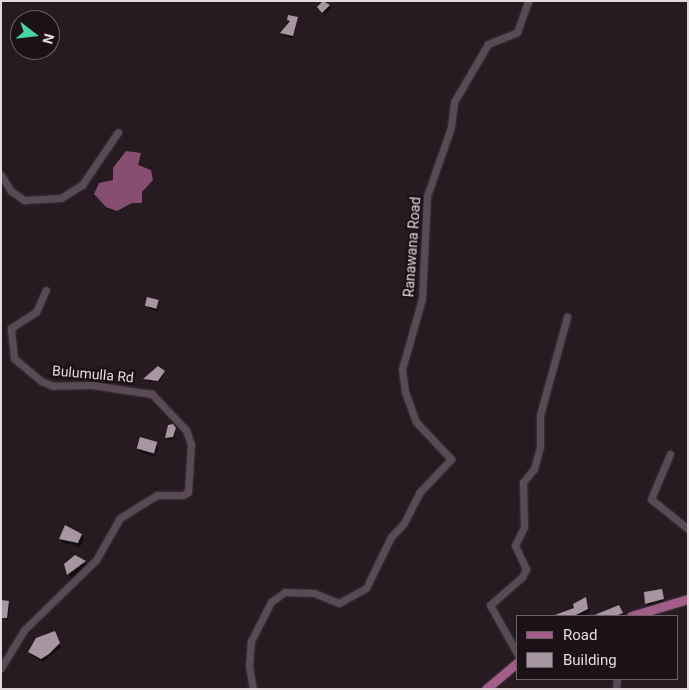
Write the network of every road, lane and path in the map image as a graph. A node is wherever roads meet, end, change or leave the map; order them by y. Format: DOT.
graph roads {
  1 [pos="528,1"];
  2 [pos="118,132"];
  3 [pos="1,175"];
  4 [pos="46,290"];
  5 [pos="567,317"];
  6 [pos="670,454"];
  7 [pos="688,529"];
  8 [pos="688,599"];
  9 [pos="634,615"];
  10 [pos="516,652"];
  11 [pos="516,664"];
  12 [pos="1,668"];
  13 [pos="253,689"];
  14 [pos="486,689"];
  1 -- 13 [label="street, Ranawana Road"];
  2 -- 3 [label="street"];
  4 -- 12 [label="street, Bulumulla Rd"];
  5 -- 10 [label="street"];
  6 -- 7 [label="street"];
  8 -- 9 [label="main road"];
  11 -- 14 [label="main road"];
}
